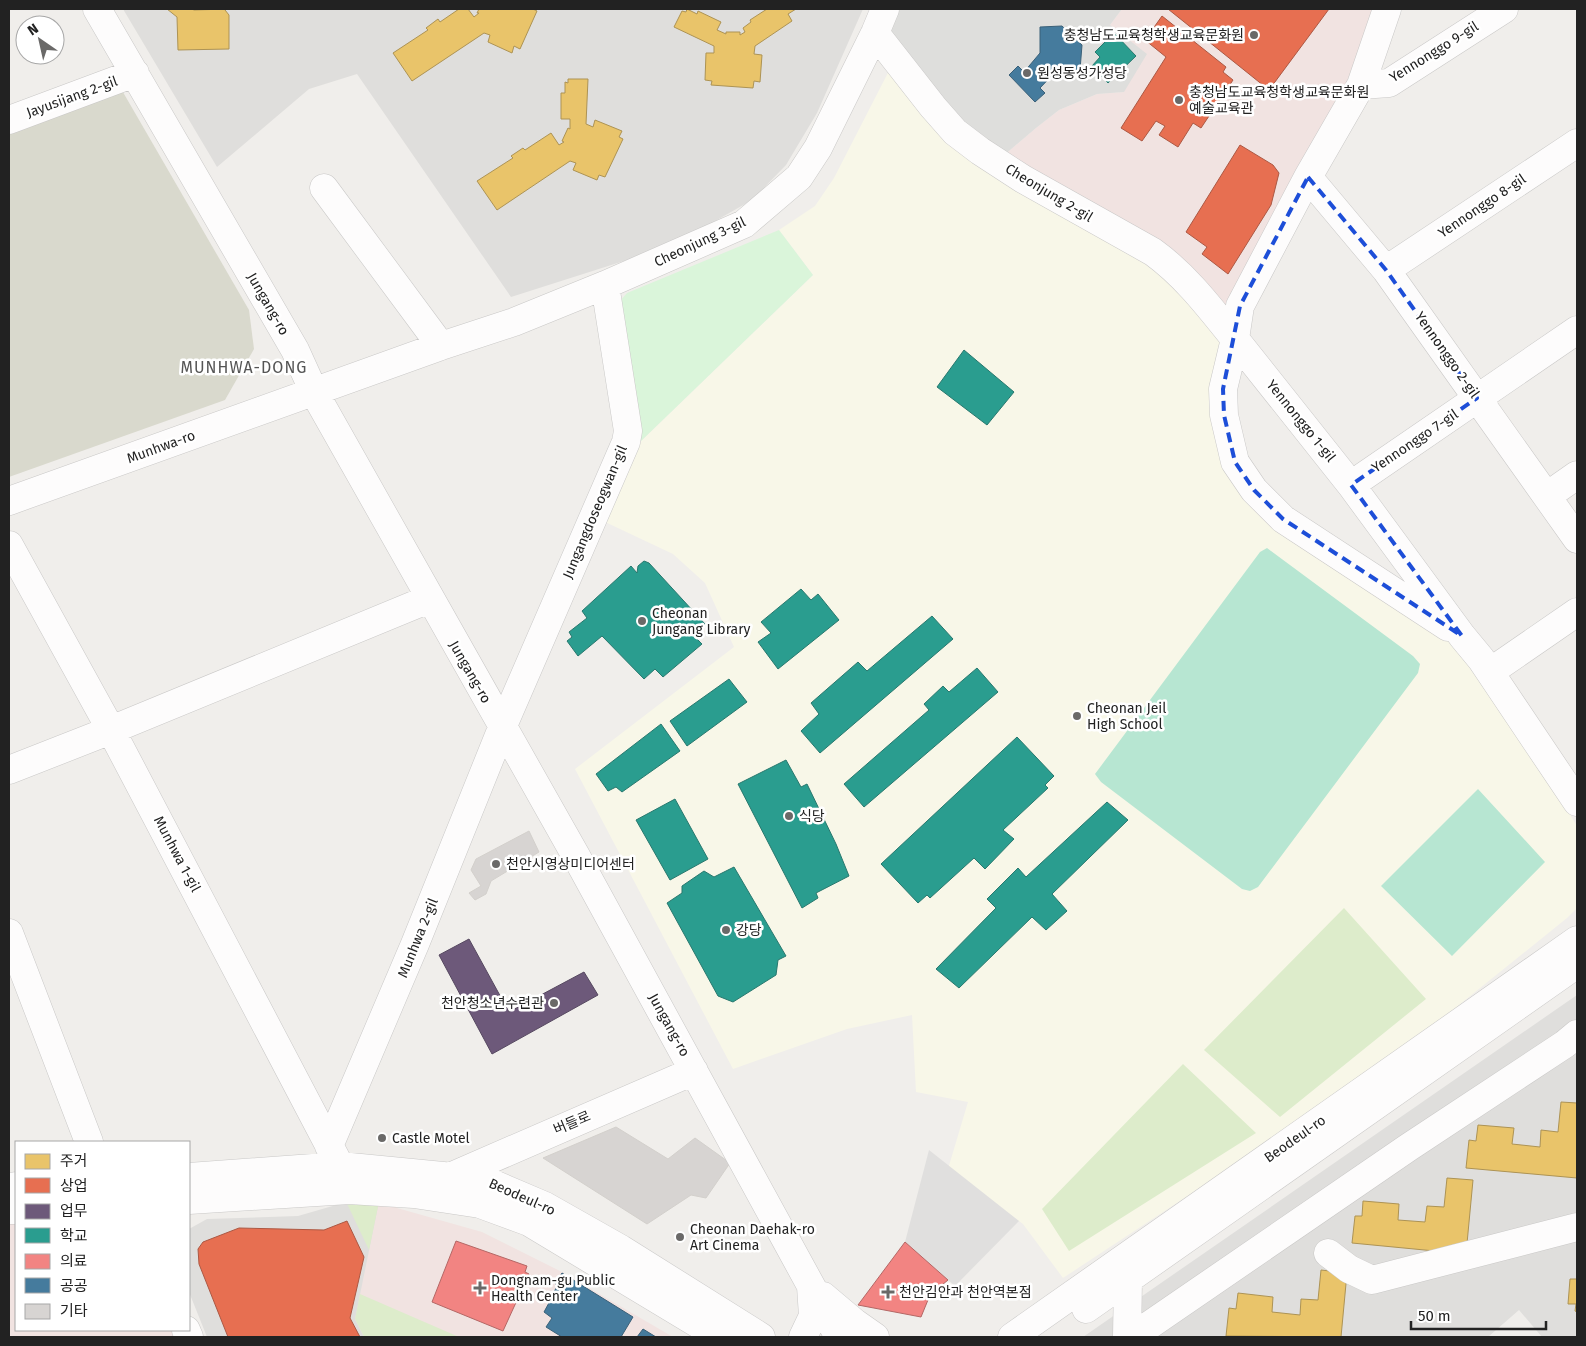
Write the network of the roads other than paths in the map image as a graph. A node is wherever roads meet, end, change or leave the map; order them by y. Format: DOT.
graph roads {
  1 [pos="97,9"];
  2 [pos="1387,9"];
  3 [pos="1504,9"];
  4 [pos="880,21"];
  5 [pos="134,74"];
  6 [pos="1361,85"];
  7 [pos="9,120"];
  8 [pos="1577,143"];
  9 [pos="1308,177"];
  10 [pos="324,188"];
  11 [pos="1386,270"];
  12 [pos="605,285"];
  13 [pos="1577,330"];
  14 [pos="1235,339"];
  15 [pos="441,346"];
  16 [pos="314,392"];
  17 [pos="1477,398"];
  18 [pos="1577,475"];
  19 [pos="1351,485"];
  20 [pos="1547,496"];
  21 [pos="9,501"];
  22 [pos="1577,539"];
  23 [pos="9,545"];
  24 [pos="429,599"];
  25 [pos="1577,612"];
  26 [pos="1462,636"];
  27 [pos="1490,672"];
  28 [pos="502,728"];
  29 [pos="111,730"];
  30 [pos="9,770"];
  31 [pos="1577,802"];
  32 [pos="9,933"];
  33 [pos="1577,940"];
  34 [pos="1577,964"];
  35 [pos="1577,1034"];
  36 [pos="694,1071"];
  37 [pos="89,1141"];
  38 [pos="335,1156"];
  39 [pos="451,1176"];
  40 [pos="190,1177"];
  41 [pos="190,1200"];
  42 [pos="1577,1227"];
  43 [pos="1328,1253"];
  44 [pos="1128,1280"];
  45 [pos="811,1285"];
  46 [pos="720,1337"];
  47 [pos="761,1337"];
  48 [pos="803,1337"];
  49 [pos="839,1337"];
  50 [pos="875,1337"];
  51 [pos="1012,1337"];
  52 [pos="1046,1337"];
  53 [pos="1127,1337"];
  54 [pos="1132,1337"];
  1 -- 5 [label="street, Jungang-ro"];
  2 -- 6 [label="street"];
  3 -- 6 [label="street, Yennonggo 9-gil"];
  4 -- 12 [label="street, Cheonjung 3-gil"];
  4 -- 14 [label="street, Cheonjung 2-gil"];
  5 -- 7 [label="street, Jayusijang 2-gil"];
  5 -- 16 [label="street, Jungang-ro"];
  6 -- 9 [label="street"];
  8 -- 11 [label="street, Yennonggo 8-gil"];
  9 -- 11 [label="street, Yennonggo 2-gil"];
  9 -- 14 [label="street"];
  10 -- 15 [label="street"];
  11 -- 17 [label="street, Yennonggo 2-gil"];
  12 -- 15 [label="street, Cheonjung 3-gil"];
  12 -- 28 [label="street, Jungangdoseogwan-gil"];
  13 -- 17 [label="street, Yennonggo 7-gil"];
  14 -- 19 [label="street, Yennonggo 1-gil"];
  14 -- 26 [label="street"];
  15 -- 16 [label="street, Cheonjung 3-gil"];
  16 -- 21 [label="street, Munhwa-ro"];
  16 -- 24 [label="street, Jungang-ro"];
  17 -- 19 [label="street, Yennonggo 7-gil"];
  17 -- 20 [label="street, Yennonggo 2-gil"];
  18 -- 20 [label="street"];
  19 -- 26 [label="street, Yennonggo 1-gil"];
  20 -- 22 [label="street, Yennonggo 2-gil"];
  23 -- 29 [label="street, Munhwa 1-gil"];
  24 -- 28 [label="street, Jungang-ro"];
  24 -- 29 [label="street"];
  25 -- 27 [label="street"];
  26 -- 27 [label="street, Yennonggo 1-gil"];
  27 -- 31 [label="street, Yennonggo 1-gil"];
  28 -- 36 [label="street, Jungang-ro"];
  28 -- 38 [label="street, Munhwa 2-gil"];
  29 -- 30 [label="street"];
  29 -- 38 [label="street, Munhwa 1-gil"];
  32 -- 37 [label="street"];
  33 -- 51 [label="street, Beodeul-ro"];
  34 -- 44 [label="street, Beodeul-ro"];
  35 -- 54 [label="street"];
  36 -- 39 [label="street, 버들로"];
  36 -- 45 [label="street, Jungang-ro"];
  38 -- 39 [label="street, Beodeul-ro"];
  38 -- 40 [label="street, Beodeul-ro"];
  39 -- 47 [label="street, Beodeul-ro"];
  41 -- 46 [label="street, Beodeul-ro"];
  42 -- 43 [label="street"];
  44 -- 52 [label="street, Beodeul-ro"];
  44 -- 53 [label="street"];
  45 -- 48 [label="street"];
  45 -- 49 [label="street, Jungang-ro"];
  45 -- 50 [label="street"];
}
